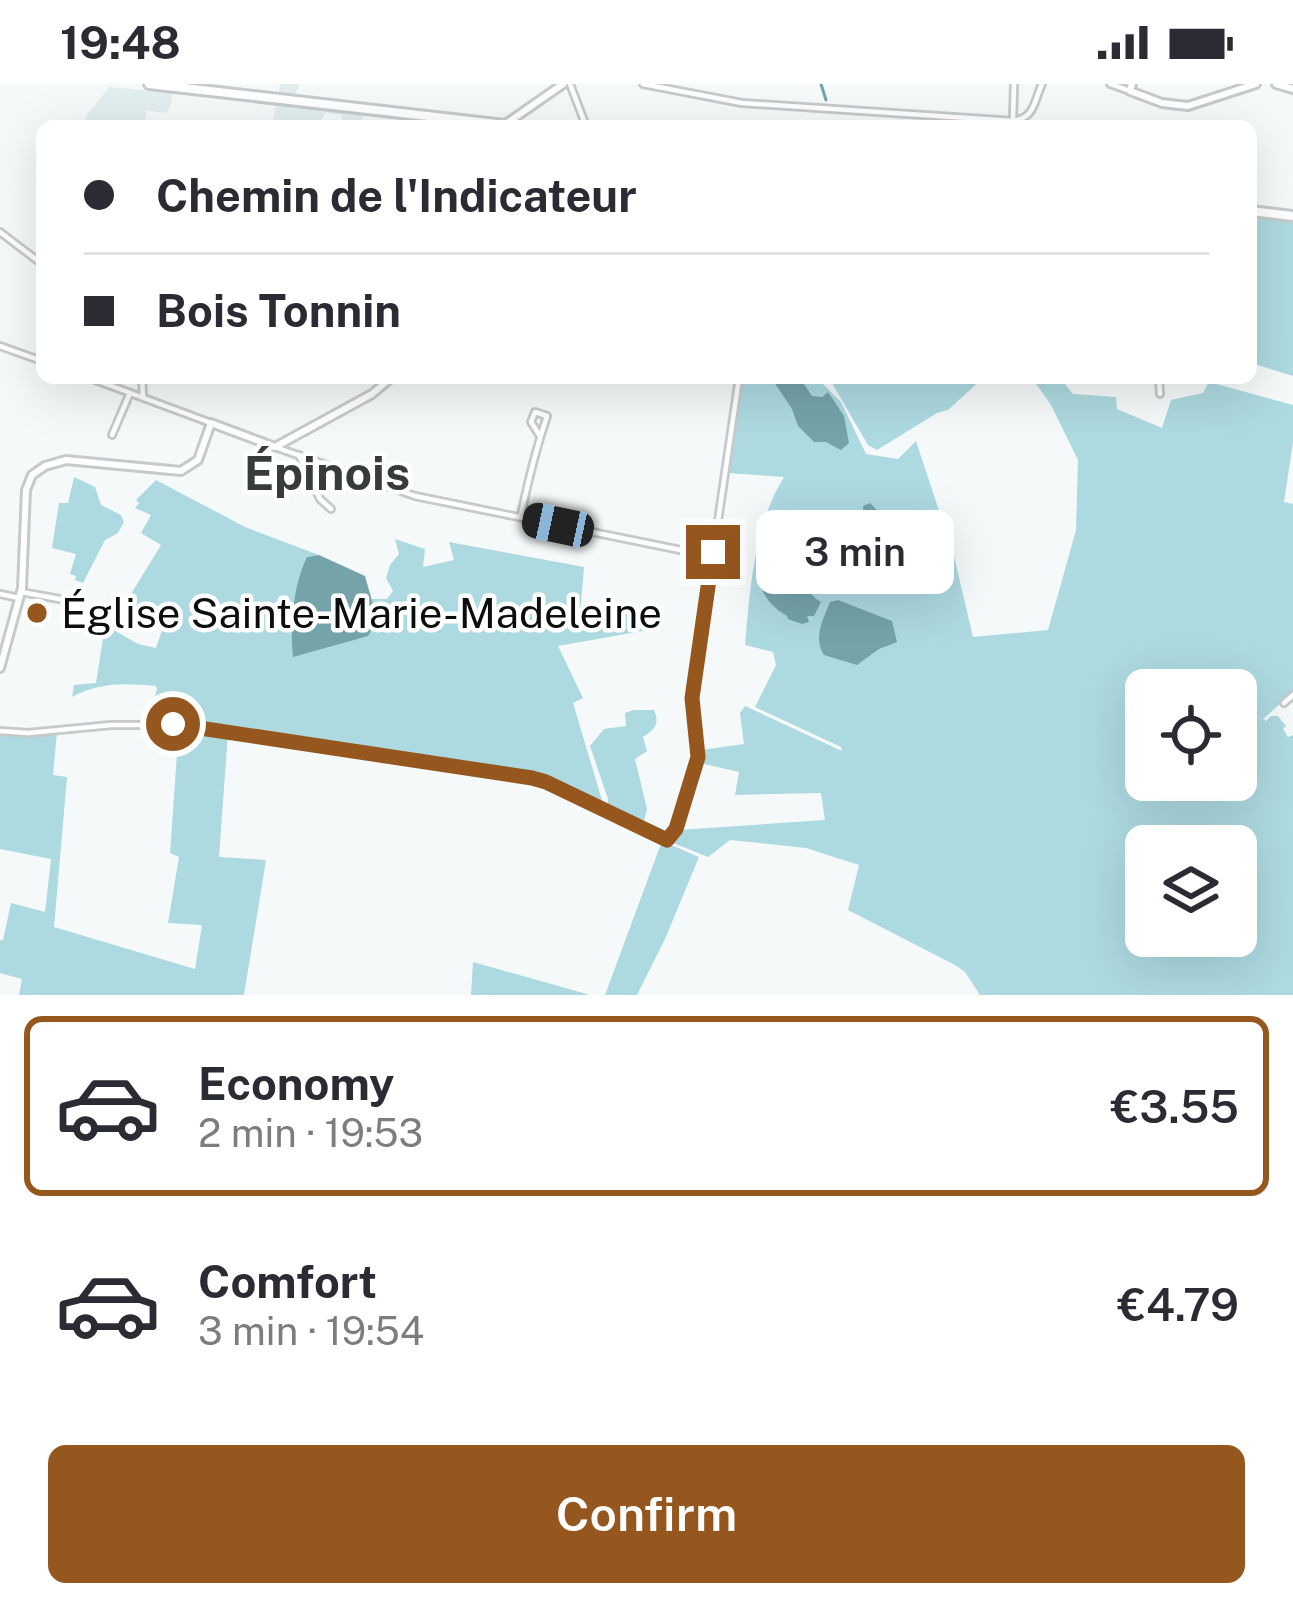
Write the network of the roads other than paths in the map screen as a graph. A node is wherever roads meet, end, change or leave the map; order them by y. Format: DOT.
graph roads {
  1 [pos="149,84"];
  2 [pos="566,84"];
  3 [pos="644,84"];
  4 [pos="1014,84"];
  5 [pos="1042,84"];
  6 [pos="1110,84"];
  7 [pos="1256,84"];
  8 [pos="1276,84"];
  9 [pos="1232,87"];
  10 [pos="1131,88"];
  11 [pos="1293,89"];
  12 [pos="459,120"];
  13 [pos="512,120"];
  14 [pos="583,120"];
  15 [pos="998,120"];
  16 [pos="1013,120"];
  17 [pos="1018,120"];
  18 [pos="1257,212"];
  19 [pos="1293,216"];
  20 [pos="0,232"];
  21 [pos="36,259"];
  22 [pos="0,346"];
  23 [pos="36,359"];
  24 [pos="105,384"];
  25 [pos="142,384"];
  26 [pos="384,384"];
  27 [pos="738,384"];
  28 [pos="1159,384"];
  29 [pos="130,393"];
  30 [pos="1160,394"];
  31 [pos="143,398"];
  32 [pos="212,423"];
  33 [pos="112,435"];
  34 [pos="540,436"];
  35 [pos="275,446"];
  36 [pos="299,455"];
  37 [pos="331,509"];
  38 [pos="521,518"];
  39 [pos="713,556"];
  40 [pos="0,594"];
  41 [pos="20,595"];
  42 [pos="65,600"];
  43 [pos="0,668"];
  44 [pos="1293,695"];
  45 [pos="1284,703"];
  46 [pos="0,730"];
  1 -- 12 [label="main road"];
  2 -- 13 [label="street"];
  2 -- 14 [label="street"];
  3 -- 15 [label="street"];
  4 -- 16 [label="street"];
  5 -- 17 [label="street"];
  6 -- 10 [label="street"];
  7 -- 9 [label="street"];
  8 -- 11 [label="street"];
  9 -- 10 [label="street"];
  18 -- 19 [label="main road"];
  20 -- 21 [label="street"];
  22 -- 23 [label="street"];
  24 -- 29 [label="street"];
  25 -- 31 [label="street"];
  26 -- 35 [label="street"];
  27 -- 39 [label="street"];
  28 -- 30 [label="street"];
  29 -- 31 [label="street"];
  29 -- 33 [label="street"];
  31 -- 32 [label="street"];
  32 -- 35 [label="street"];
  32 -- 41 [label="street"];
  34 -- 38 [label="street"];
  35 -- 36 [label="street"];
  36 -- 37 [label="street"];
  36 -- 38 [label="street"];
  38 -- 39 [label="street"];
  39 -- 46 [label="street"];
  40 -- 41 [label="street"];
  41 -- 42 [label="street"];
  41 -- 43 [label="street"];
  44 -- 45 [label="street"];
}
